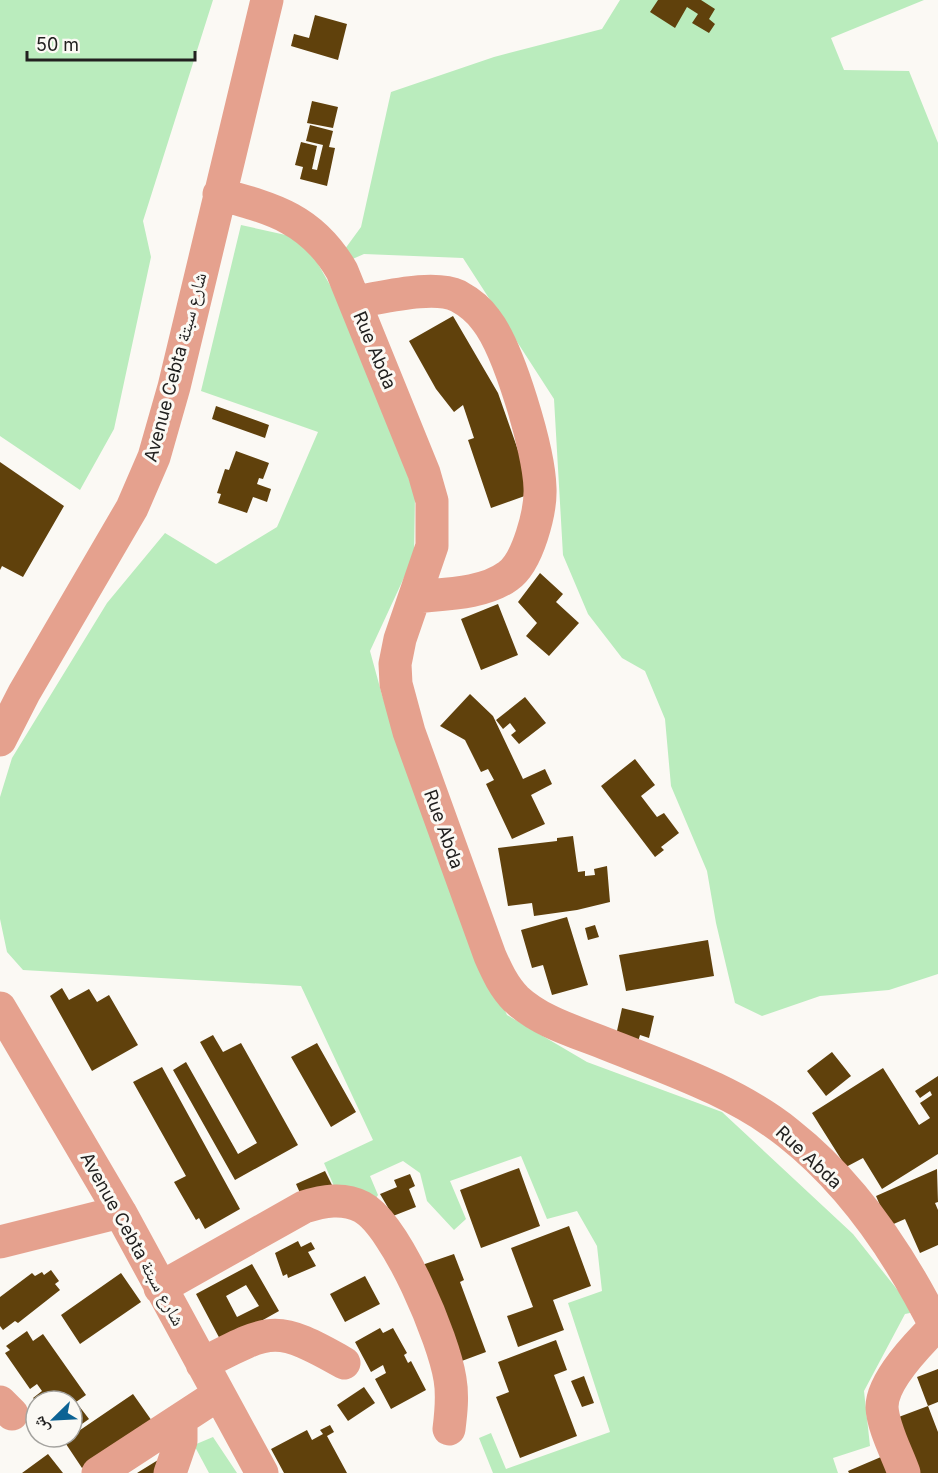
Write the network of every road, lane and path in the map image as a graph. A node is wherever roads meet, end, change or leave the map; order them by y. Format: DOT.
graph roads {
  1 [pos="267,0"];
  2 [pos="219,194"];
  3 [pos="355,302"];
  4 [pos="415,597"];
  5 [pos="0,740"];
  6 [pos="2,1016"];
  7 [pos="120,1212"];
  8 [pos="0,1242"];
  9 [pos="160,1288"];
  10 [pos="937,1329"];
  11 [pos="344,1363"];
  12 [pos="202,1364"];
  13 [pos="219,1394"];
  14 [pos="181,1419"];
  15 [pos="449,1430"];
  16 [pos="98,1473"];
  17 [pos="170,1473"];
  18 [pos="262,1473"];
  19 [pos="904,1473"];
  1 -- 2 [label="street, Avenue Cebta شارع سبتة"];
  2 -- 3 [label="street, Rue Abda"];
  2 -- 5 [label="street, Avenue Cebta شارع سبتة"];
  3 -- 4 [label="street, Rue Abda"];
  3 -- 4 [label="street"];
  4 -- 10 [label="street, Rue Abda"];
  6 -- 7 [label="street, Avenue Cebta شارع سبتة"];
  7 -- 8 [label="street"];
  7 -- 9 [label="street, Avenue Cebta شارع سبتة"];
  9 -- 12 [label="street, Avenue Cebta شارع سبتة"];
  9 -- 15 [label="street"];
  10 -- 19 [label="street"];
  11 -- 12 [label="street"];
  12 -- 13 [label="street, Avenue Cebta شارع سبتة"];
  13 -- 14 [label="street"];
  13 -- 18 [label="street, Avenue Cebta شارع سبتة"];
  14 -- 16 [label="street"];
  14 -- 17 [label="street"];
}
